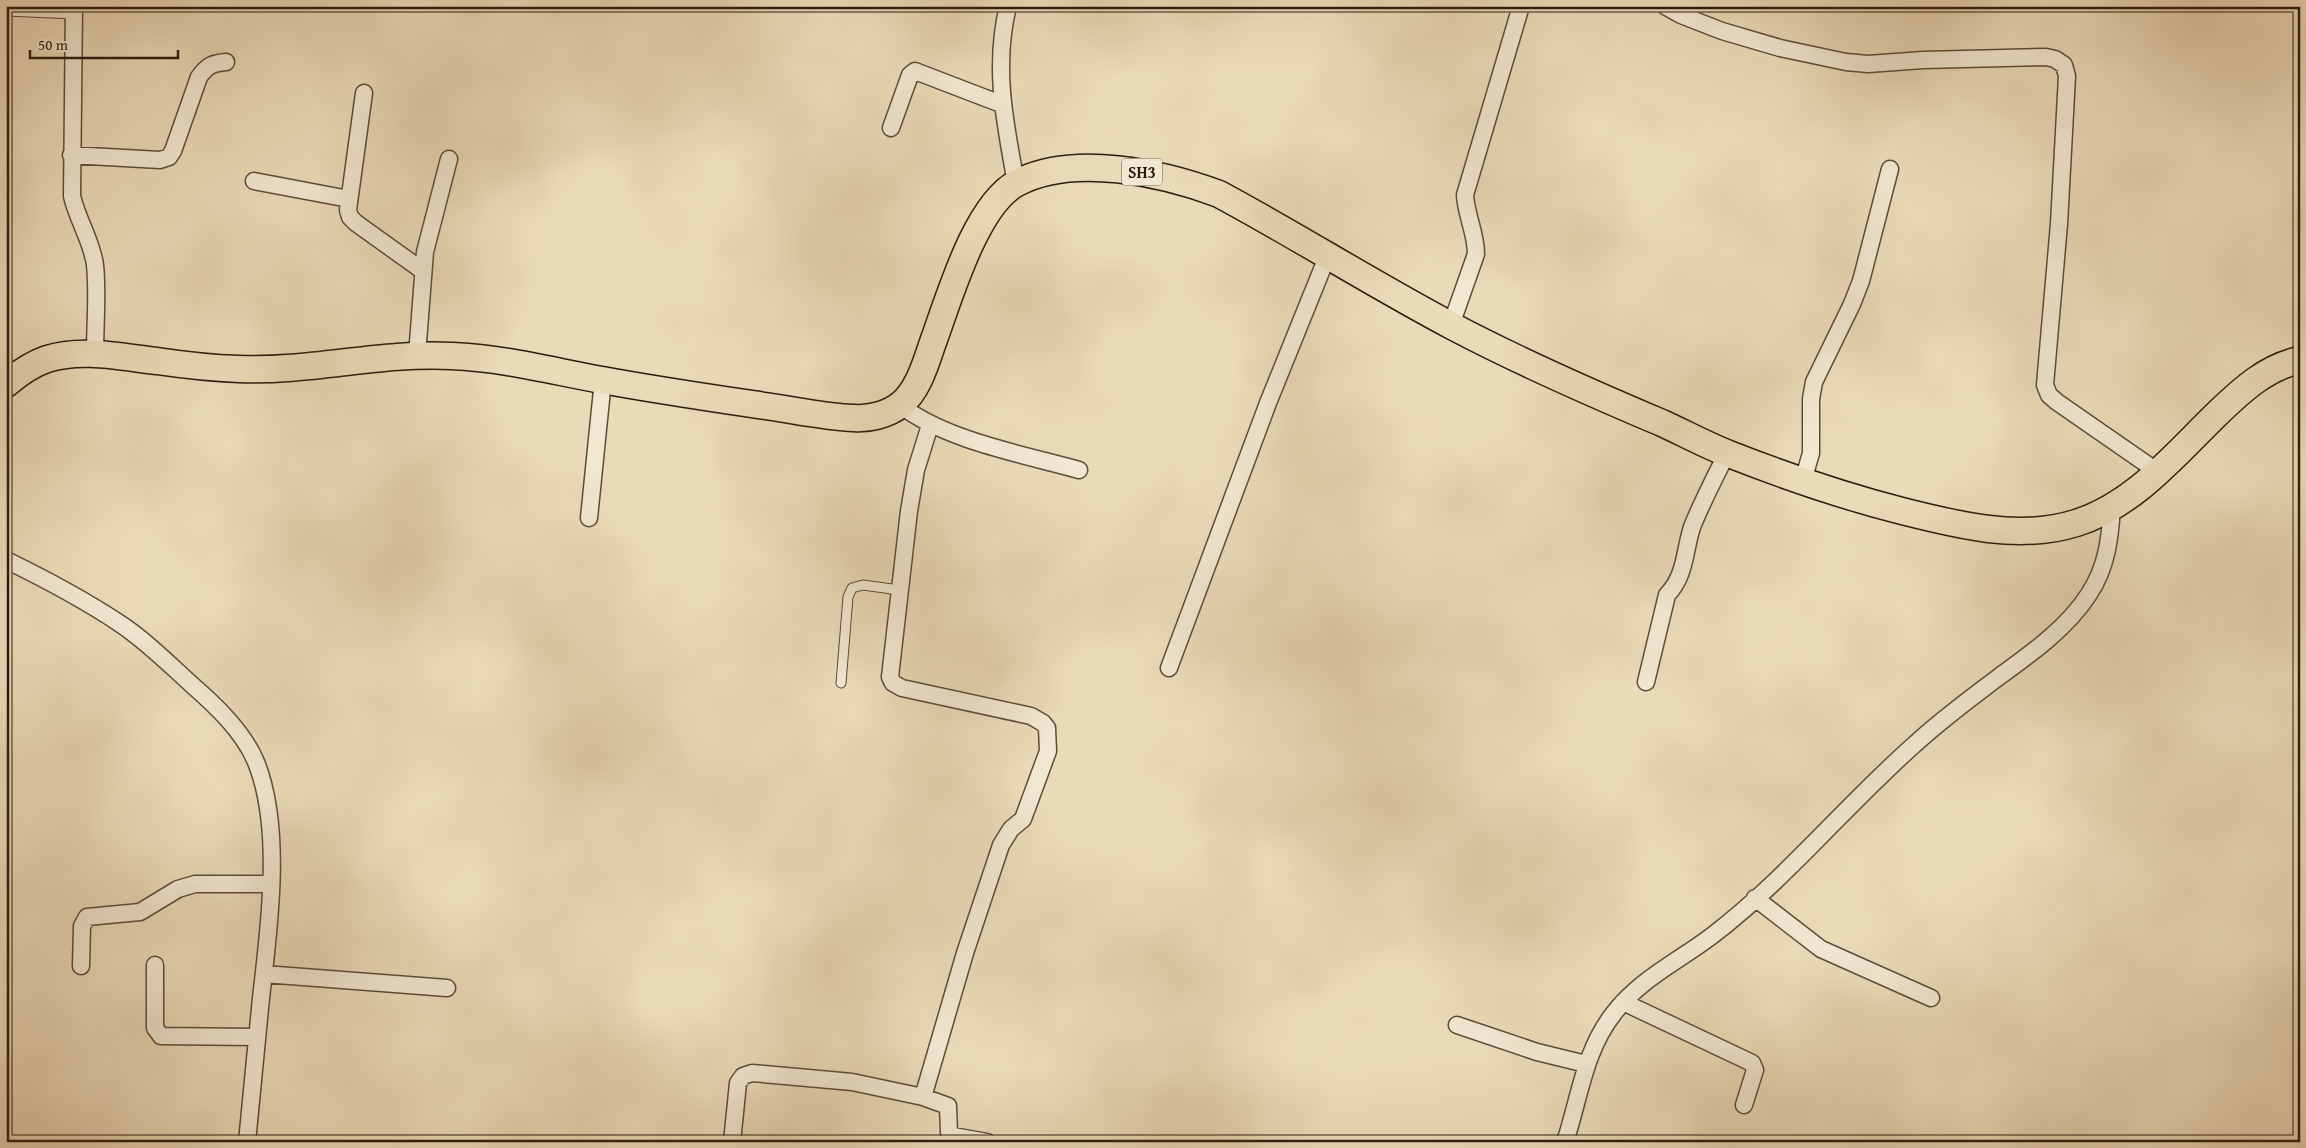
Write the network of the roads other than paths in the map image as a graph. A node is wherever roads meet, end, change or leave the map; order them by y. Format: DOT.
graph roads {
  1 [pos="1008,6"];
  2 [pos="1521,6"];
  3 [pos="1665,6"];
  4 [pos="74,10"];
  5 [pos="6,11"];
  6 [pos="226,62"];
  7 [pos="364,94"];
  8 [pos="1001,104"];
  9 [pos="891,128"];
  10 [pos="71,155"];
  11 [pos="449,159"];
  12 [pos="1890,169"];
  13 [pos="254,181"];
  14 [pos="1016,183"];
  15 [pos="349,198"];
  16 [pos="1327,257"];
  17 [pos="423,271"];
  18 [pos="1451,325"];
  19 [pos="95,354"];
  20 [pos="417,355"];
  21 [pos="2300,360"];
  22 [pos="603,380"];
  23 [pos="7,382"];
  24 [pos="900,405"];
  25 [pos="930,425"];
  26 [pos="1727,453"];
  27 [pos="1079,470"];
  28 [pos="2158,472"];
  29 [pos="1803,481"];
  30 [pos="2112,507"];
  31 [pos="589,518"];
  32 [pos="6,560"];
  33 [pos="899,590"];
  34 [pos="1169,668"];
  35 [pos="1646,682"];
  36 [pos="841,683"];
  37 [pos="270,884"];
  38 [pos="1755,898"];
  39 [pos="155,965"];
  40 [pos="81,966"];
  41 [pos="264,974"];
  42 [pos="446,988"];
  43 [pos="1931,998"];
  44 [pos="1623,1002"];
  45 [pos="1457,1025"];
  46 [pos="257,1037"];
  47 [pos="1586,1064"];
  48 [pos="923,1097"];
  49 [pos="1744,1105"];
  50 [pos="248,1142"];
  51 [pos="732,1142"];
  52 [pos="987,1142"];
  53 [pos="1565,1142"];
  1 -- 8 [label="street"];
  2 -- 18 [label="street"];
  3 -- 28 [label="street"];
  4 -- 5 [label="lane"];
  4 -- 10 [label="street"];
  6 -- 10 [label="street"];
  7 -- 15 [label="street"];
  8 -- 9 [label="street"];
  8 -- 14 [label="street"];
  10 -- 19 [label="street"];
  11 -- 17 [label="street"];
  12 -- 29 [label="street"];
  13 -- 15 [label="street"];
  14 -- 16 [label="main road, SH3"];
  14 -- 24 [label="main road, SH3"];
  15 -- 17 [label="street"];
  16 -- 18 [label="main road, SH3"];
  16 -- 34 [label="street"];
  17 -- 20 [label="street"];
  18 -- 26 [label="main road, SH3"];
  19 -- 20 [label="main road, SH3"];
  19 -- 23 [label="main road, SH3"];
  20 -- 22 [label="main road, SH3"];
  21 -- 28 [label="main road, SH3"];
  22 -- 24 [label="main road, SH3"];
  22 -- 31 [label="street"];
  24 -- 25 [label="street"];
  25 -- 27 [label="street"];
  25 -- 33 [label="street"];
  26 -- 29 [label="main road, SH3"];
  26 -- 35 [label="street"];
  28 -- 30 [label="main road, SH3"];
  29 -- 30 [label="main road, SH3"];
  30 -- 38 [label="street"];
  32 -- 37 [label="street"];
  33 -- 36 [label="lane"];
  33 -- 48 [label="street"];
  37 -- 40 [label="street"];
  37 -- 41 [label="street"];
  38 -- 43 [label="street"];
  38 -- 44 [label="street"];
  39 -- 46 [label="street"];
  41 -- 42 [label="street"];
  41 -- 46 [label="street"];
  44 -- 47 [label="street"];
  44 -- 49 [label="street"];
  45 -- 47 [label="street"];
  46 -- 50 [label="street"];
  47 -- 53 [label="street"];
  48 -- 51 [label="street"];
  48 -- 52 [label="street"];
}
